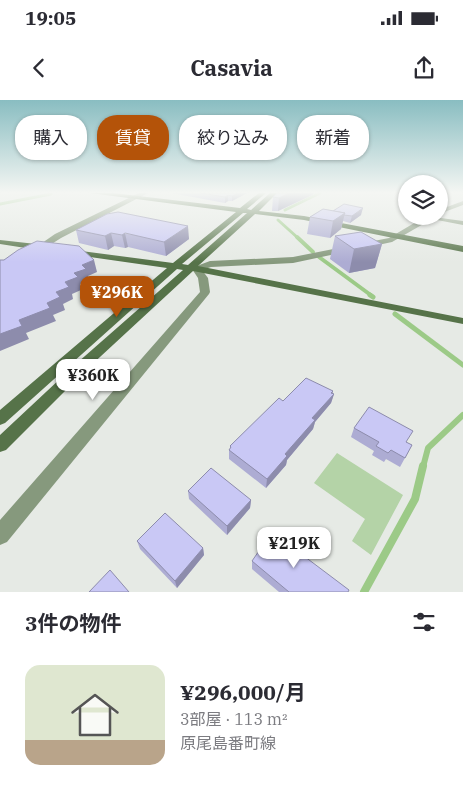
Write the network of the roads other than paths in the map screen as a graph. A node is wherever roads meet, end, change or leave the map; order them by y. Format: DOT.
graph roads {
  1 [pos="99,216"];
  2 [pos="235,216"];
  3 [pos="250,216"];
  4 [pos="287,216"];
  5 [pos="448,220"];
  6 [pos="463,223"];
  7 [pos="418,225"];
  8 [pos="401,236"];
  9 [pos="0,242"];
  10 [pos="41,247"];
  11 [pos="463,248"];
  12 [pos="25,256"];
  13 [pos="176,266"];
  14 [pos="195,269"];
  15 [pos="463,321"];
  16 [pos="0,419"];
  17 [pos="0,445"];
  18 [pos="0,535"];
  1 -- 10 [label="street"];
  2 -- 13 [label="street"];
  3 -- 14 [label="street"];
  4 -- 8 [label="street"];
  5 -- 6 [label="street"];
  7 -- 8 [label="street"];
  8 -- 11 [label="street"];
  8 -- 14 [label="street"];
  9 -- 10 [label="street"];
  10 -- 12 [label="street"];
  10 -- 13 [label="street"];
  13 -- 14 [label="street"];
  13 -- 16 [label="street"];
  14 -- 15 [label="street"];
  14 -- 17 [label="street"];
  14 -- 18 [label="street"];
}
